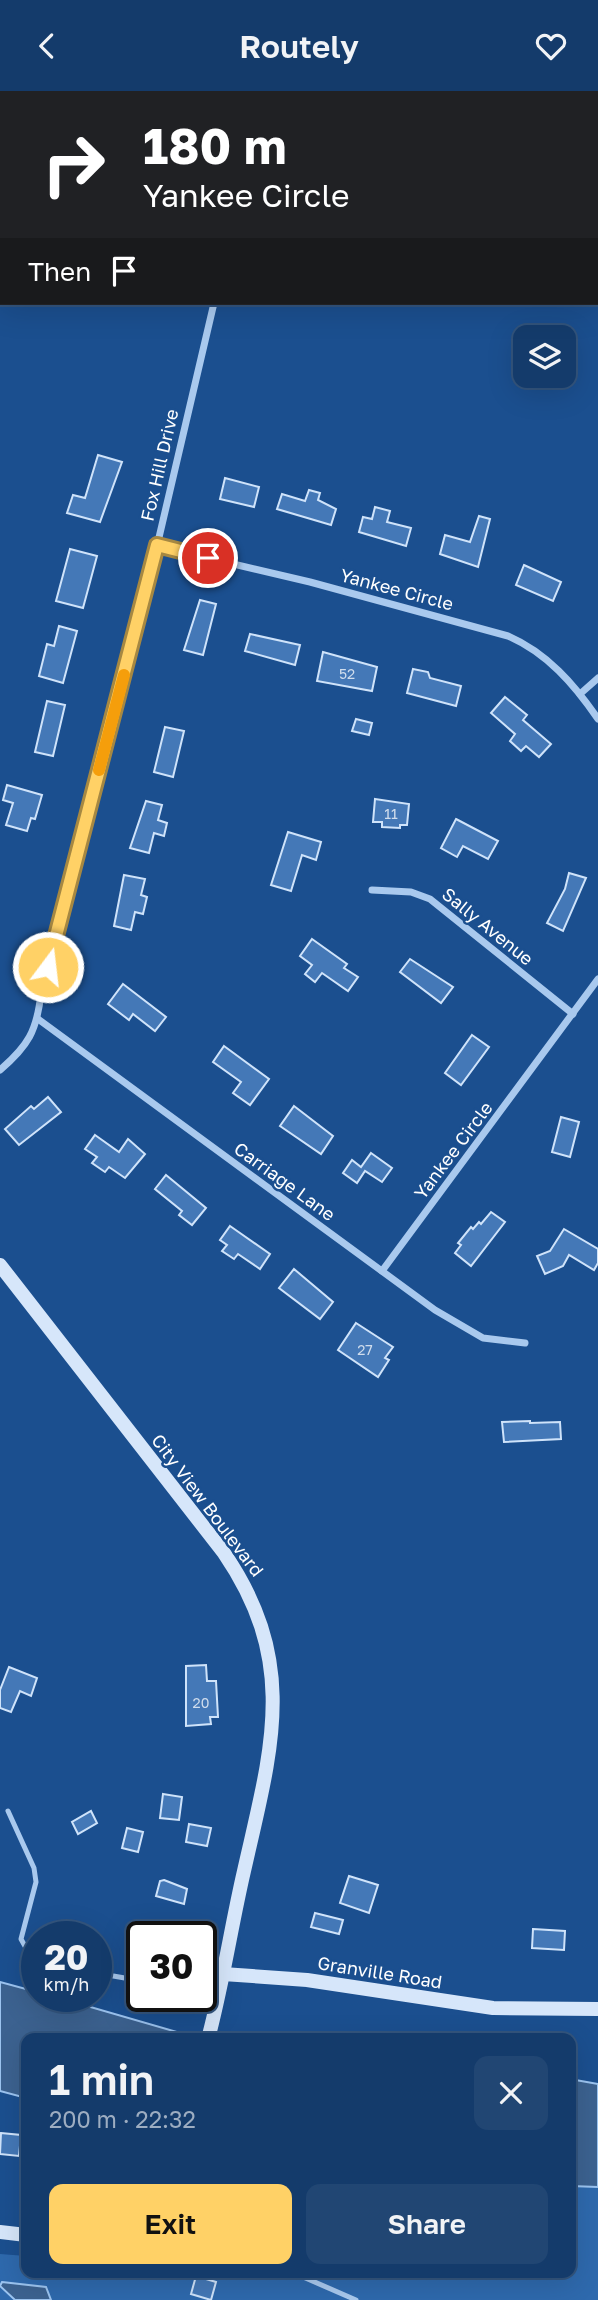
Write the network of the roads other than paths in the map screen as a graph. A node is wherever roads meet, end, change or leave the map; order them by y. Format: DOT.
graph roads {
  1 [pos="214,305"];
  2 [pos="157,545"];
  3 [pos="598,678"];
  4 [pos="580,694"];
  5 [pos="598,719"];
  6 [pos="372,890"];
  7 [pos="598,979"];
  8 [pos="573,1014"];
  9 [pos="38,1019"];
  10 [pos="0,1070"];
  11 [pos="0,1265"];
  12 [pos="382,1271"];
  13 [pos="525,1343"];
  14 [pos="8,1811"];
  15 [pos="26,1921"];
  16 [pos="223,1973"];
  17 [pos="217,1989"];
  18 [pos="220,1989"];
  19 [pos="598,2009"];
  20 [pos="210,2033"];
  21 [pos="0,2232"];
  22 [pos="21,2234"];
  23 [pos="305,2278"];
  24 [pos="356,2300"];
  1 -- 2 [label="street, Fox Hill Drive"];
  2 -- 4 [label="street, Yankee Circle"];
  2 -- 9 [label="street, Fox Hill Drive"];
  3 -- 4 [label="street"];
  4 -- 5 [label="street, Yankee Circle"];
  6 -- 8 [label="street, Sally Avenue"];
  7 -- 8 [label="street, Yankee Circle"];
  8 -- 12 [label="street, Yankee Circle"];
  9 -- 10 [label="street, Fox Hill Drive"];
  9 -- 12 [label="street, Carriage Lane"];
  11 -- 16 [label="street, City View Boulevard"];
  12 -- 13 [label="street, Carriage Lane"];
  14 -- 15 [label="lane"];
  16 -- 18 [label="street"];
  16 -- 19 [label="street, Granville Road"];
  17 -- 18 [label="lane"];
  18 -- 20 [label="street"];
  21 -- 22 [label="street"];
  23 -- 24 [label="lane"];
}
